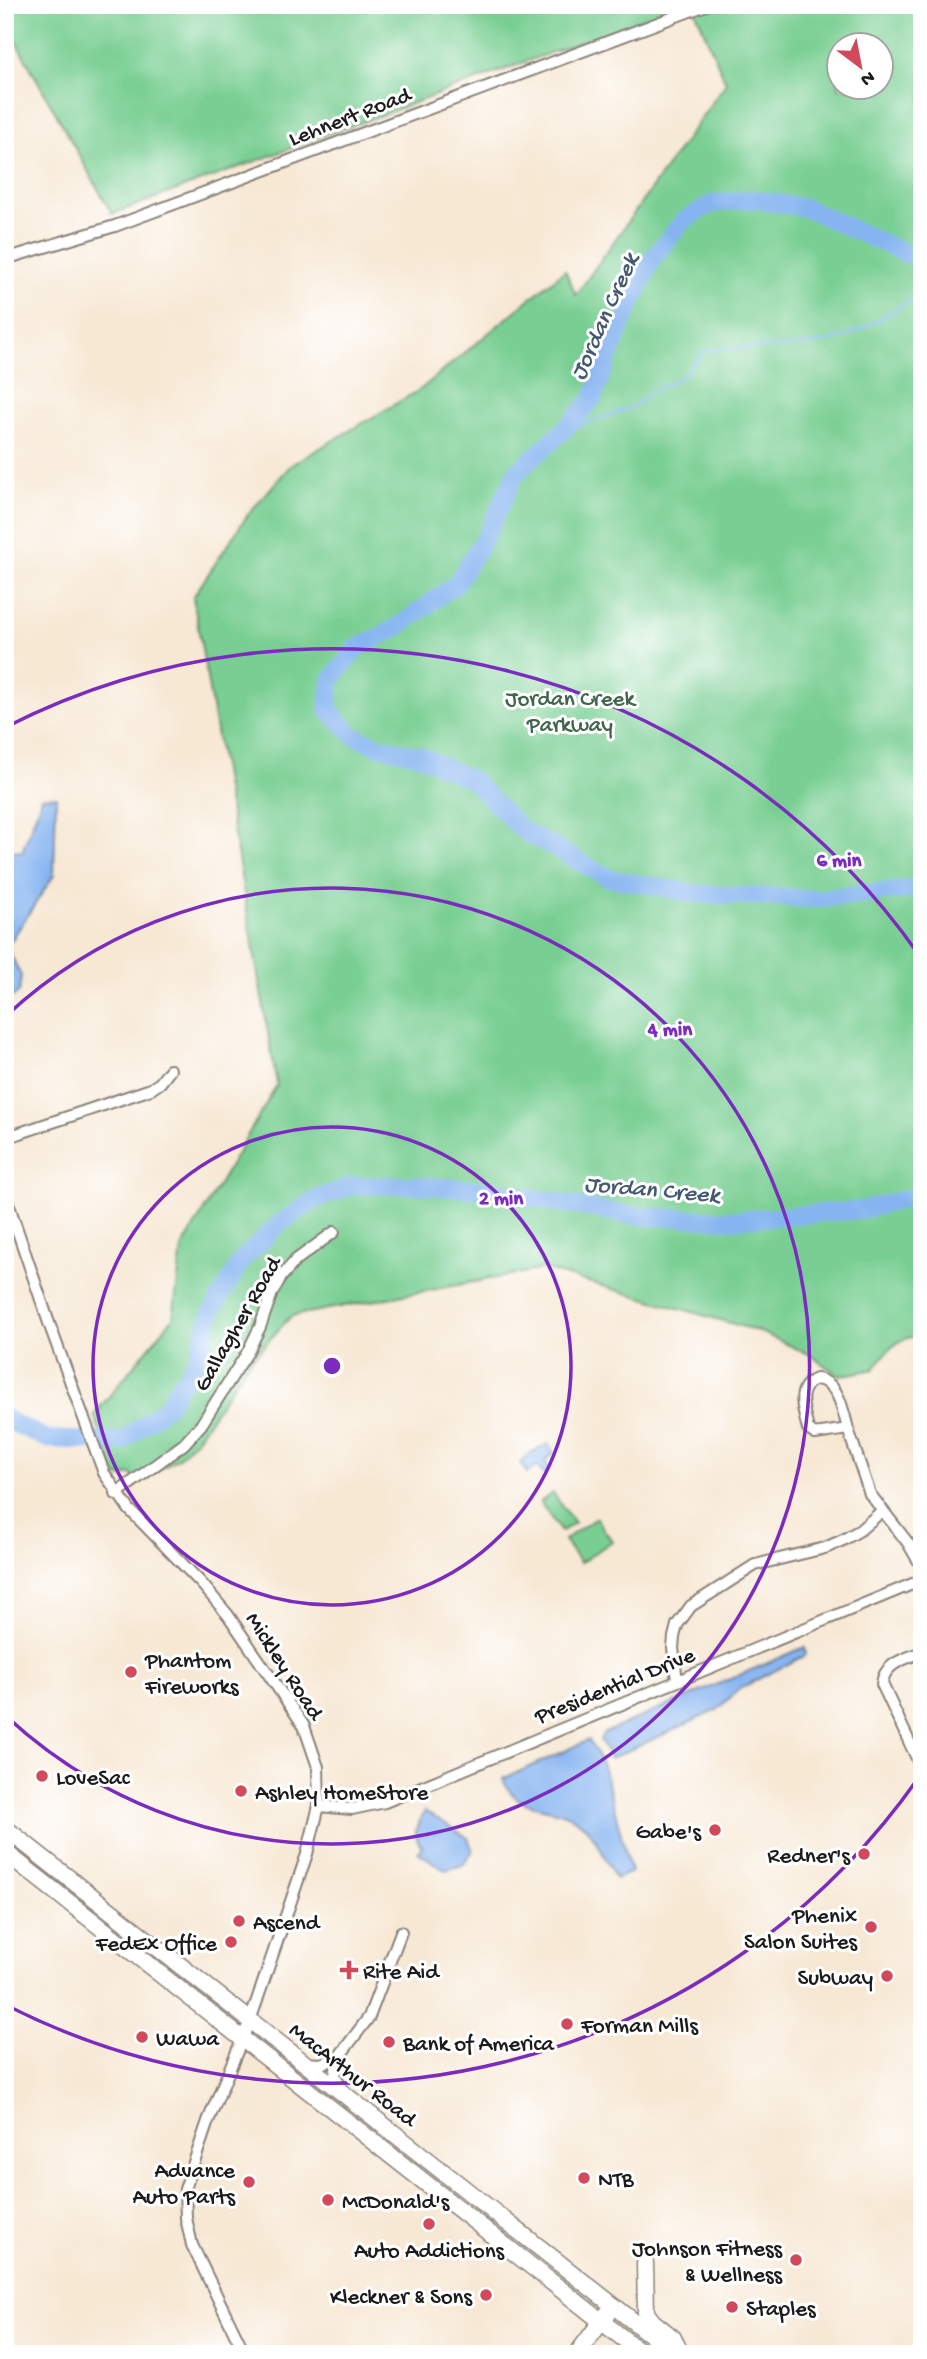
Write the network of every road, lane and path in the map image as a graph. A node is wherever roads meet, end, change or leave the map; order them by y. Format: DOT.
graph roads {
  1 [pos="706,5"];
  2 [pos="5,258"];
  3 [pos="170,1070"];
  4 [pos="5,1138"];
  5 [pos="5,1194"];
  6 [pos="334,1232"];
  7 [pos="848,1429"];
  8 [pos="116,1494"];
  9 [pos="882,1511"];
  10 [pos="922,1567"];
  11 [pos="922,1581"];
  12 [pos="922,1652"];
  13 [pos="677,1681"];
  14 [pos="922,1769"];
  15 [pos="318,1806"];
  16 [pos="5,1828"];
  17 [pos="5,1852"];
  18 [pos="401,1932"];
  19 [pos="250,2020"];
  20 [pos="242,2039"];
  21 [pos="338,2058"];
  22 [pos="303,2062"];
  23 [pos="345,2095"];
  24 [pos="645,2263"];
  25 [pos="614,2305"];
  26 [pos="602,2321"];
  27 [pos="245,2354"];
  28 [pos="577,2354"];
  29 [pos="643,2354"];
  30 [pos="675,2354"];
  31 [pos="681,2354"];
  1 -- 2 [label="street, Lehnert Road"];
  3 -- 4 [label="street"];
  5 -- 8 [label="street, Mickley Road"];
  6 -- 8 [label="street, Gallagher Road"];
  7 -- 7 [label="street"];
  7 -- 9 [label="street"];
  8 -- 15 [label="street, Mickley Road"];
  9 -- 10 [label="street"];
  9 -- 13 [label="street"];
  11 -- 13 [label="street, Presidential Drive"];
  12 -- 14 [label="street"];
  13 -- 15 [label="street, Presidential Drive"];
  15 -- 19 [label="street, Mickley Road"];
  16 -- 19 [label="highway, MacArthur Road"];
  17 -- 20 [label="highway, MacArthur Road"];
  18 -- 21 [label="street"];
  19 -- 20 [label="street, Mickley Road"];
  19 -- 22 [label="highway, MacArthur Road"];
  20 -- 26 [label="highway, MacArthur Road"];
  20 -- 27 [label="street, Mickley Road"];
  21 -- 22 [label="street"];
  21 -- 23 [label="street"];
  22 -- 23 [label="highway, MacArthur Road"];
  23 -- 25 [label="highway, MacArthur Road"];
  24 -- 31 [label="highway"];
  25 -- 26 [label="highway"];
  25 -- 30 [label="highway, MacArthur Road"];
  26 -- 28 [label="highway"];
  26 -- 29 [label="highway, MacArthur Road"];
}
